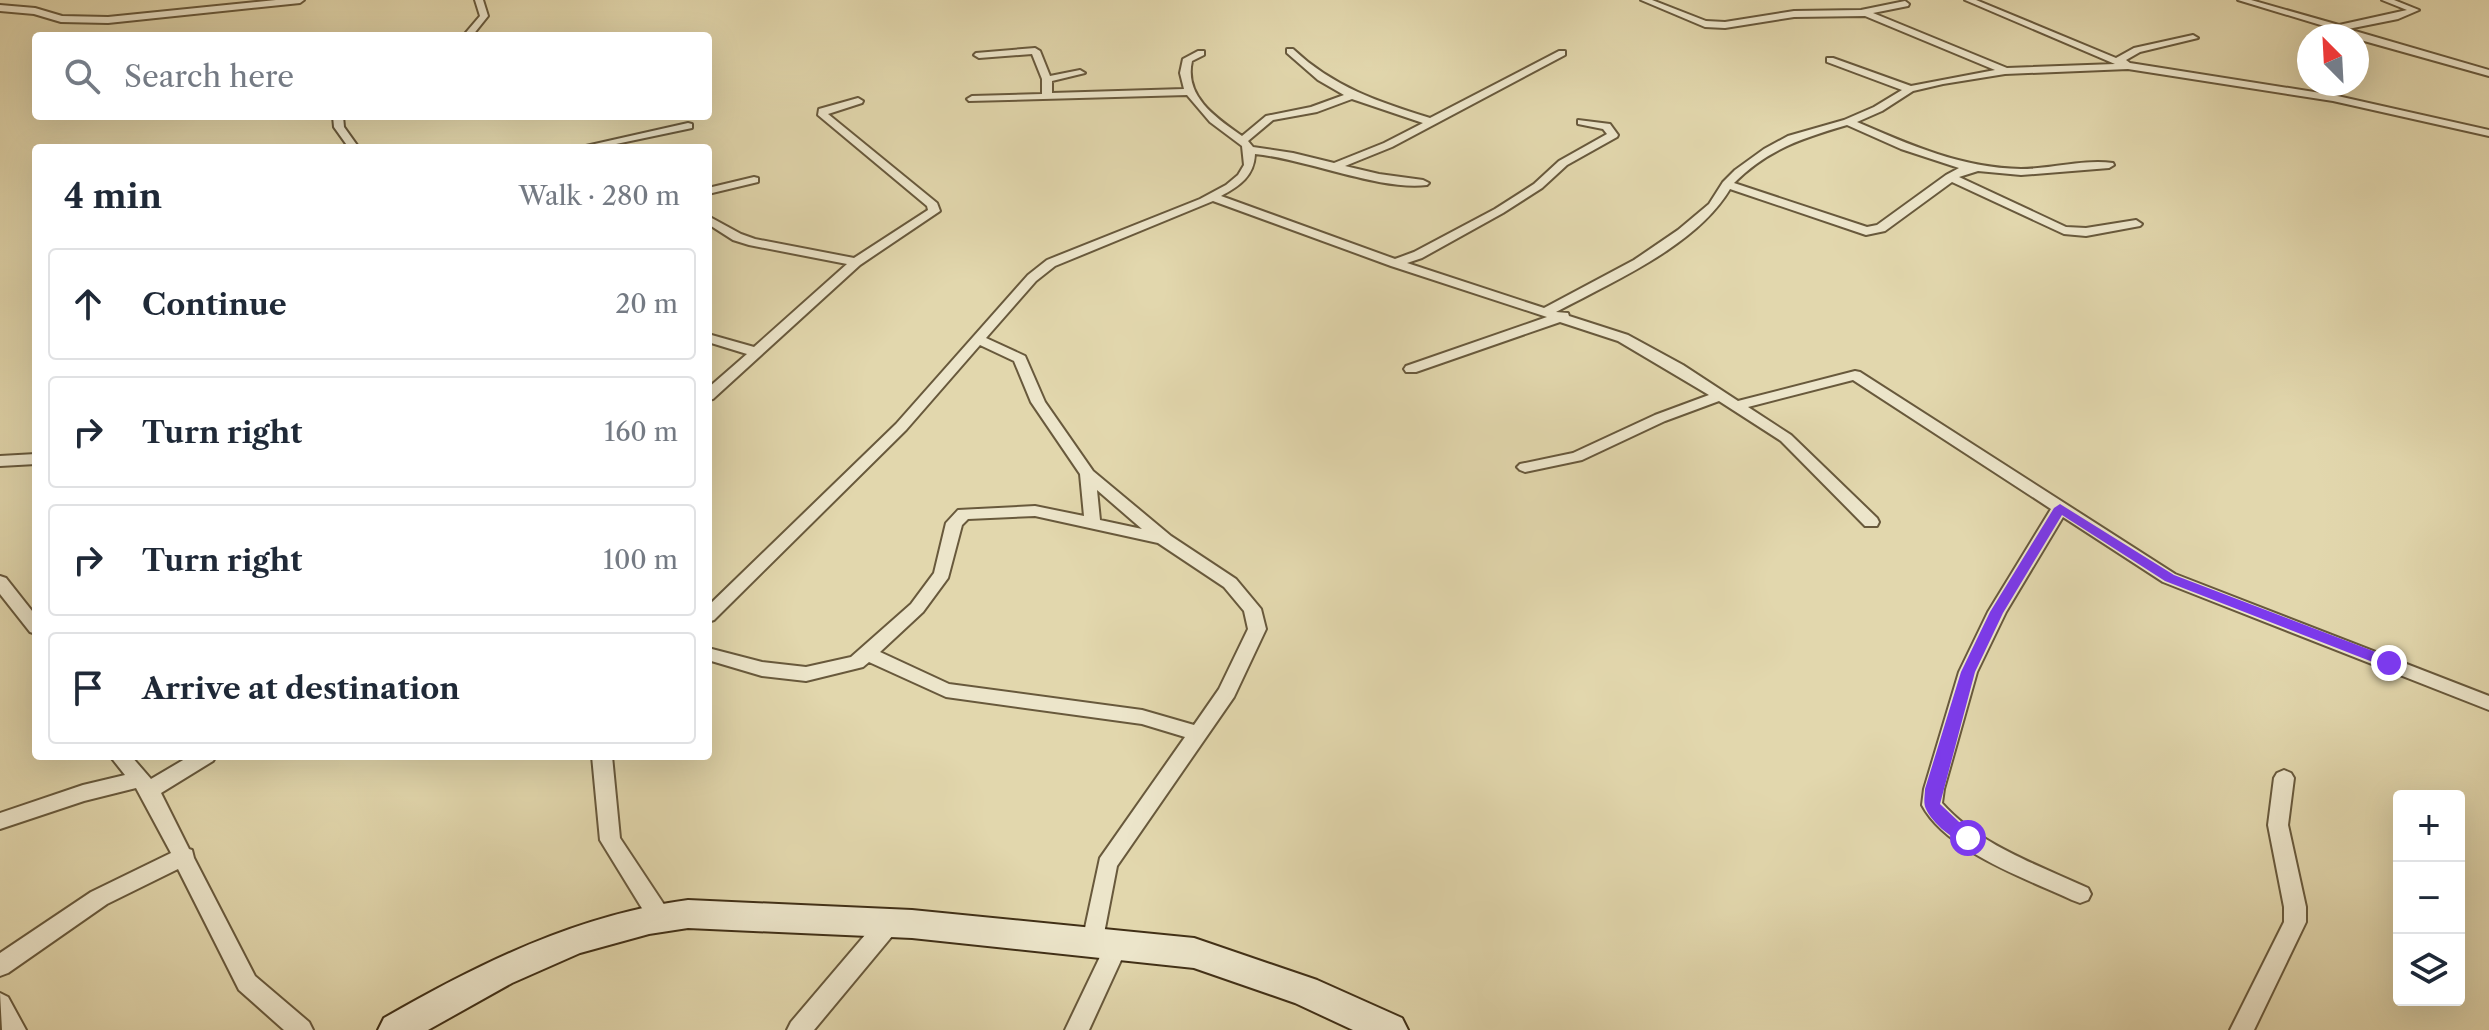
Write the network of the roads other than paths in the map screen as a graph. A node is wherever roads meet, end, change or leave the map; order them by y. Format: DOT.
graph roads {
  1 [pos="300,0"];
  2 [pos="479,0"];
  3 [pos="1645,0"];
  4 [pos="1969,0"];
  5 [pos="2242,0"];
  6 [pos="2386,0"];
  7 [pos="1905,4"];
  8 [pos="0,8"];
  9 [pos="1855,14"];
  10 [pos="2325,24"];
  11 [pos="2359,24"];
  12 [pos="470,32"];
  13 [pos="2193,38"];
  14 [pos="2369,39"];
  15 [pos="1290,51"];
  16 [pos="1201,53"];
  17 [pos="1562,53"];
  18 [pos="979,55"];
  19 [pos="1830,60"];
  20 [pos="2128,66"];
  21 [pos="2005,71"];
  22 [pos="1080,73"];
  23 [pos="2489,73"];
  24 [pos="1047,79"];
  25 [pos="1910,89"];
  26 [pos="1191,92"];
  27 [pos="1047,95"];
  28 [pos="1350,96"];
  29 [pos="972,99"];
  30 [pos="858,101"];
  31 [pos="338,120"];
  32 [pos="1431,122"];
  33 [pos="1582,122"];
  34 [pos="1848,122"];
  35 [pos="688,126"];
  36 [pos="2489,133"];
  37 [pos="351,144"];
  38 [pos="601,144"];
  39 [pos="1246,146"];
  40 [pos="2109,165"];
  41 [pos="1336,166"];
  42 [pos="1961,172"];
  43 [pos="754,180"];
  44 [pos="1423,183"];
  45 [pos="1727,184"];
  46 [pos="712,190"];
  47 [pos="1213,197"];
  48 [pos="712,221"];
  49 [pos="2136,224"];
  50 [pos="856,262"];
  51 [pos="1395,263"];
  52 [pos="1556,314"];
  53 [pos="712,339"];
  54 [pos="979,340"];
  55 [pos="756,352"];
  56 [pos="1411,369"];
  57 [pos="712,392"];
  58 [pos="1719,396"];
  59 [pos="1735,406"];
  60 [pos="32,456"];
  61 [pos="0,461"];
  62 [pos="1525,467"];
  63 [pos="1088,474"];
  64 [pos="2060,508"];
  65 [pos="1092,522"];
  66 [pos="1871,522"];
  67 [pos="1165,540"];
  68 [pos="0,582"];
  69 [pos="712,612"];
  70 [pos="32,623"];
  71 [pos="868,654"];
  72 [pos="712,655"];
  73 [pos="2489,703"];
  74 [pos="1198,733"];
  75 [pos="123,760"];
  76 [pos="197,760"];
  77 [pos="602,760"];
  78 [pos="2284,778"];
  79 [pos="144,785"];
  80 [pos="0,821"];
  81 [pos="185,856"];
  82 [pos="2080,894"];
  83 [pos="659,916"];
  84 [pos="890,922"];
  85 [pos="1105,944"];
  86 [pos="0,966"];
  87 [pos="0,1004"];
  88 [pos="14,1030"];
  89 [pos="301,1030"];
  90 [pos="396,1030"];
  91 [pos="799,1030"];
  92 [pos="1077,1030"];
  93 [pos="1390,1030"];
  94 [pos="2242,1030"];
  1 -- 8 [label="street"];
  2 -- 12 [label="street"];
  3 -- 9 [label="street"];
  4 -- 20 [label="street"];
  5 -- 10 [label="street"];
  6 -- 11 [label="street"];
  7 -- 9 [label="street"];
  9 -- 21 [label="street"];
  13 -- 20 [label="street"];
  14 -- 23 [label="street"];
  15 -- 28 [label="street"];
  16 -- 26 [label="street"];
  17 -- 32 [label="street"];
  18 -- 24 [label="street"];
  19 -- 25 [label="street"];
  20 -- 21 [label="street"];
  20 -- 36 [label="street"];
  21 -- 25 [label="street"];
  22 -- 24 [label="street"];
  24 -- 27 [label="street"];
  25 -- 34 [label="street"];
  26 -- 27 [label="street"];
  26 -- 39 [label="street"];
  27 -- 29 [label="street"];
  28 -- 32 [label="street"];
  28 -- 39 [label="street"];
  30 -- 50 [label="street"];
  31 -- 37 [label="street"];
  32 -- 41 [label="street"];
  33 -- 51 [label="street"];
  34 -- 42 [label="street"];
  34 -- 45 [label="street"];
  35 -- 38 [label="street"];
  39 -- 41 [label="street"];
  39 -- 47 [label="street"];
  40 -- 42 [label="street"];
  41 -- 44 [label="street"];
  42 -- 45 [label="street"];
  42 -- 49 [label="street"];
  43 -- 46 [label="street"];
  45 -- 52 [label="street"];
  47 -- 51 [label="street"];
  47 -- 54 [label="street"];
  48 -- 50 [label="street"];
  50 -- 55 [label="street"];
  51 -- 52 [label="street"];
  52 -- 56 [label="street"];
  52 -- 58 [label="street"];
  53 -- 55 [label="street"];
  54 -- 63 [label="street"];
  54 -- 69 [label="street"];
  55 -- 57 [label="street"];
  58 -- 59 [label="street"];
  58 -- 62 [label="street"];
  59 -- 64 [label="street"];
  59 -- 66 [label="street"];
  60 -- 61 [label="street"];
  63 -- 65 [label="street"];
  63 -- 67 [label="street"];
  64 -- 73 [label="street"];
  64 -- 82 [label="street"];
  65 -- 67 [label="street"];
  65 -- 71 [label="street"];
  67 -- 74 [label="street"];
  68 -- 70 [label="street"];
  71 -- 72 [label="street"];
  71 -- 74 [label="street"];
  74 -- 85 [label="street"];
  75 -- 79 [label="street"];
  76 -- 79 [label="street"];
  77 -- 83 [label="street"];
  78 -- 94 [label="street"];
  79 -- 80 [label="street"];
  79 -- 81 [label="street"];
  81 -- 86 [label="street"];
  81 -- 89 [label="street"];
  83 -- 84 [label="main road"];
  83 -- 90 [label="main road"];
  84 -- 85 [label="main road"];
  84 -- 91 [label="street"];
  85 -- 92 [label="street"];
  85 -- 93 [label="main road"];
  87 -- 88 [label="street"];
}
